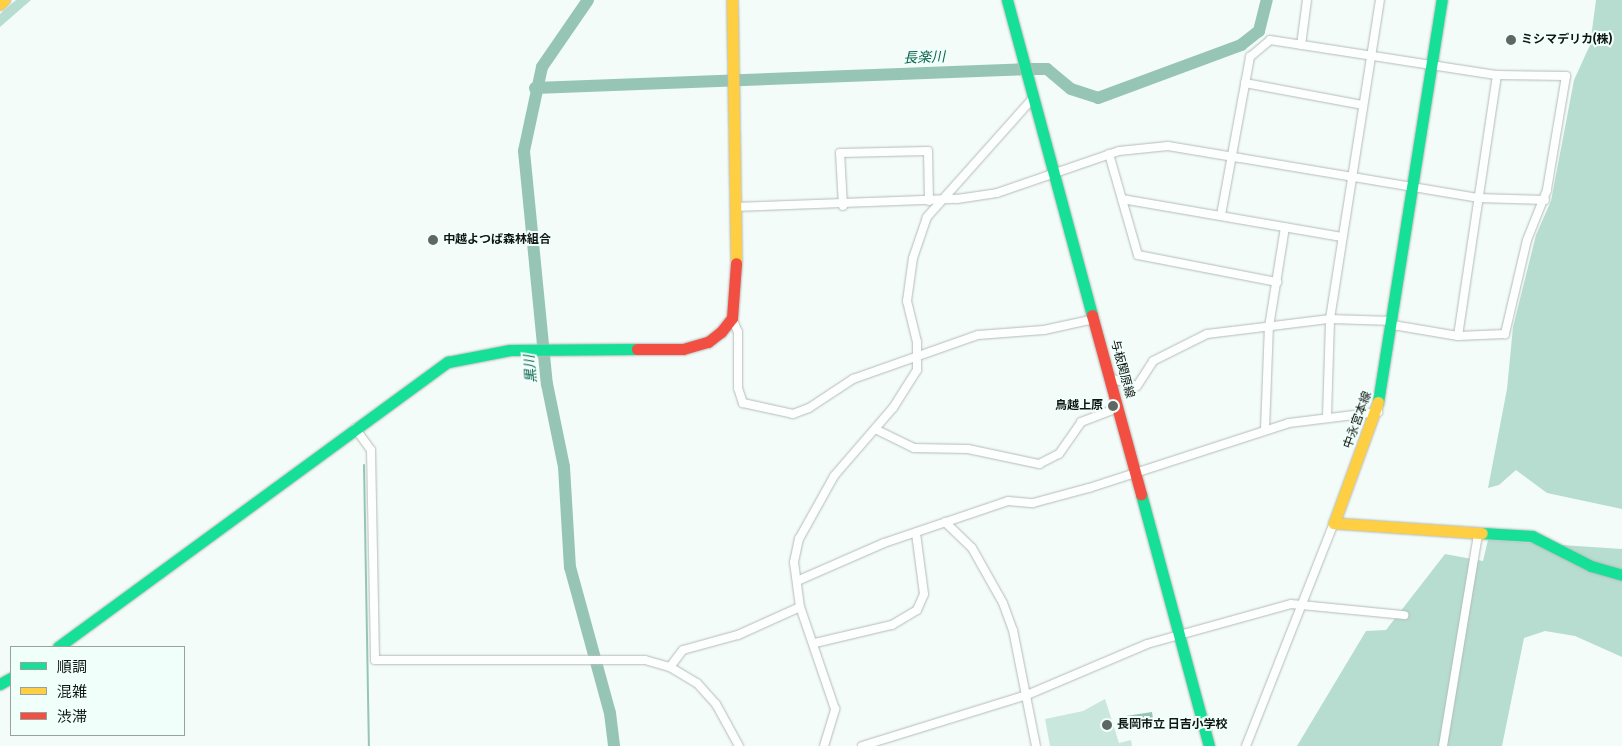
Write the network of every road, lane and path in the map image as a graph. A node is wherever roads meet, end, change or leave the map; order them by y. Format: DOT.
graph roads {
  1 [pos="4,0"];
  2 [pos="732,0"];
  3 [pos="1007,0"];
  4 [pos="1307,0"];
  5 [pos="1380,0"];
  6 [pos="1442,0"];
  7 [pos="0,4"];
  8 [pos="1302,45"];
  9 [pos="1370,56"];
  10 [pos="1432,64"];
  11 [pos="1496,75"];
  12 [pos="1245,83"];
  13 [pos="1033,98"];
  14 [pos="1362,106"];
  15 [pos="1109,154"];
  16 [pos="1232,155"];
  17 [pos="1053,174"];
  18 [pos="1352,178"];
  19 [pos="1413,188"];
  20 [pos="1478,198"];
  21 [pos="1122,199"];
  22 [pos="1545,200"];
  23 [pos="934,201"];
  24 [pos="843,206"];
  25 [pos="735,207"];
  26 [pos="1221,215"];
  27 [pos="1285,227"];
  28 [pos="1342,237"];
  29 [pos="1277,282"];
  30 [pos="732,318"];
  31 [pos="1094,319"];
  32 [pos="1330,319"];
  33 [pos="1393,323"];
  34 [pos="1269,327"];
  35 [pos="1458,336"];
  36 [pos="919,359"];
  37 [pos="1110,378"];
  38 [pos="1118,408"];
  39 [pos="1378,412"];
  40 [pos="1327,416"];
  41 [pos="355,428"];
  42 [pos="875,429"];
  43 [pos="1265,429"];
  44 [pos="1136,471"];
  45 [pos="945,522"];
  46 [pos="1334,523"];
  47 [pos="916,533"];
  48 [pos="1478,534"];
  49 [pos="1622,575"];
  50 [pos="797,581"];
  51 [pos="1302,604"];
  52 [pos="800,607"];
  53 [pos="1404,615"];
  54 [pos="1179,634"];
  55 [pos="815,643"];
  56 [pos="59,646"];
  57 [pos="670,667"];
  58 [pos="1027,695"];
  59 [pos="739,746"];
  60 [pos="824,746"];
  61 [pos="862,746"];
  62 [pos="1036,746"];
  63 [pos="1209,746"];
  64 [pos="1246,746"];
  65 [pos="1442,746"];
  1 -- 7 [label="main road"];
  2 -- 25 [label="main road"];
  3 -- 13 [label="main road, 与板関原線"];
  4 -- 8 [label="street"];
  5 -- 9 [label="street"];
  6 -- 10 [label="main road, 中永宮本線"];
  8 -- 9 [label="street"];
  8 -- 12 [label="street"];
  9 -- 10 [label="street"];
  9 -- 14 [label="street"];
  10 -- 11 [label="street"];
  10 -- 19 [label="main road, 中永宮本線"];
  11 -- 20 [label="street"];
  11 -- 22 [label="street"];
  12 -- 14 [label="street"];
  12 -- 16 [label="street"];
  13 -- 17 [label="main road, 与板関原線"];
  13 -- 23 [label="street"];
  14 -- 18 [label="street"];
  15 -- 16 [label="street"];
  15 -- 17 [label="street"];
  15 -- 21 [label="street"];
  16 -- 18 [label="street"];
  16 -- 26 [label="street"];
  17 -- 23 [label="street"];
  17 -- 31 [label="main road, 与板関原線"];
  18 -- 19 [label="street"];
  18 -- 28 [label="street"];
  19 -- 20 [label="street"];
  19 -- 33 [label="main road, 中永宮本線"];
  20 -- 22 [label="street"];
  20 -- 35 [label="street"];
  21 -- 26 [label="street"];
  21 -- 29 [label="street"];
  22 -- 35 [label="street"];
  23 -- 24 [label="street"];
  23 -- 24 [label="street"];
  23 -- 36 [label="street"];
  24 -- 25 [label="street"];
  25 -- 30 [label="main road"];
  26 -- 27 [label="street"];
  27 -- 28 [label="street"];
  27 -- 29 [label="street"];
  28 -- 32 [label="street"];
  29 -- 34 [label="street"];
  30 -- 36 [label="street"];
  30 -- 41 [label="main road"];
  31 -- 36 [label="street"];
  31 -- 37 [label="main road, 与板関原線"];
  32 -- 33 [label="street"];
  32 -- 34 [label="street"];
  32 -- 40 [label="street"];
  33 -- 35 [label="street"];
  33 -- 39 [label="main road, 中永宮本線"];
  34 -- 37 [label="street"];
  34 -- 43 [label="street"];
  36 -- 42 [label="street"];
  37 -- 38 [label="main road, 与板関原線"];
  38 -- 42 [label="street"];
  38 -- 44 [label="main road, 与板関原線"];
  39 -- 40 [label="street"];
  39 -- 46 [label="main road, 中永宮本線"];
  40 -- 43 [label="street"];
  41 -- 56 [label="main road"];
  41 -- 57 [label="street"];
  42 -- 50 [label="street"];
  43 -- 44 [label="street"];
  44 -- 45 [label="street"];
  44 -- 54 [label="main road, 与板関原線"];
  45 -- 47 [label="street"];
  45 -- 58 [label="street"];
  46 -- 48 [label="main road"];
  46 -- 51 [label="street"];
  47 -- 50 [label="street"];
  47 -- 55 [label="street"];
  48 -- 49 [label="main road"];
  48 -- 65 [label="street"];
  50 -- 52 [label="street"];
  51 -- 53 [label="street"];
  51 -- 54 [label="street"];
  51 -- 64 [label="street"];
  52 -- 55 [label="street"];
  52 -- 57 [label="street"];
  54 -- 58 [label="street"];
  54 -- 63 [label="main road, 与板関原線"];
  55 -- 60 [label="street"];
  57 -- 59 [label="street"];
  58 -- 61 [label="street"];
  58 -- 62 [label="street"];
}
